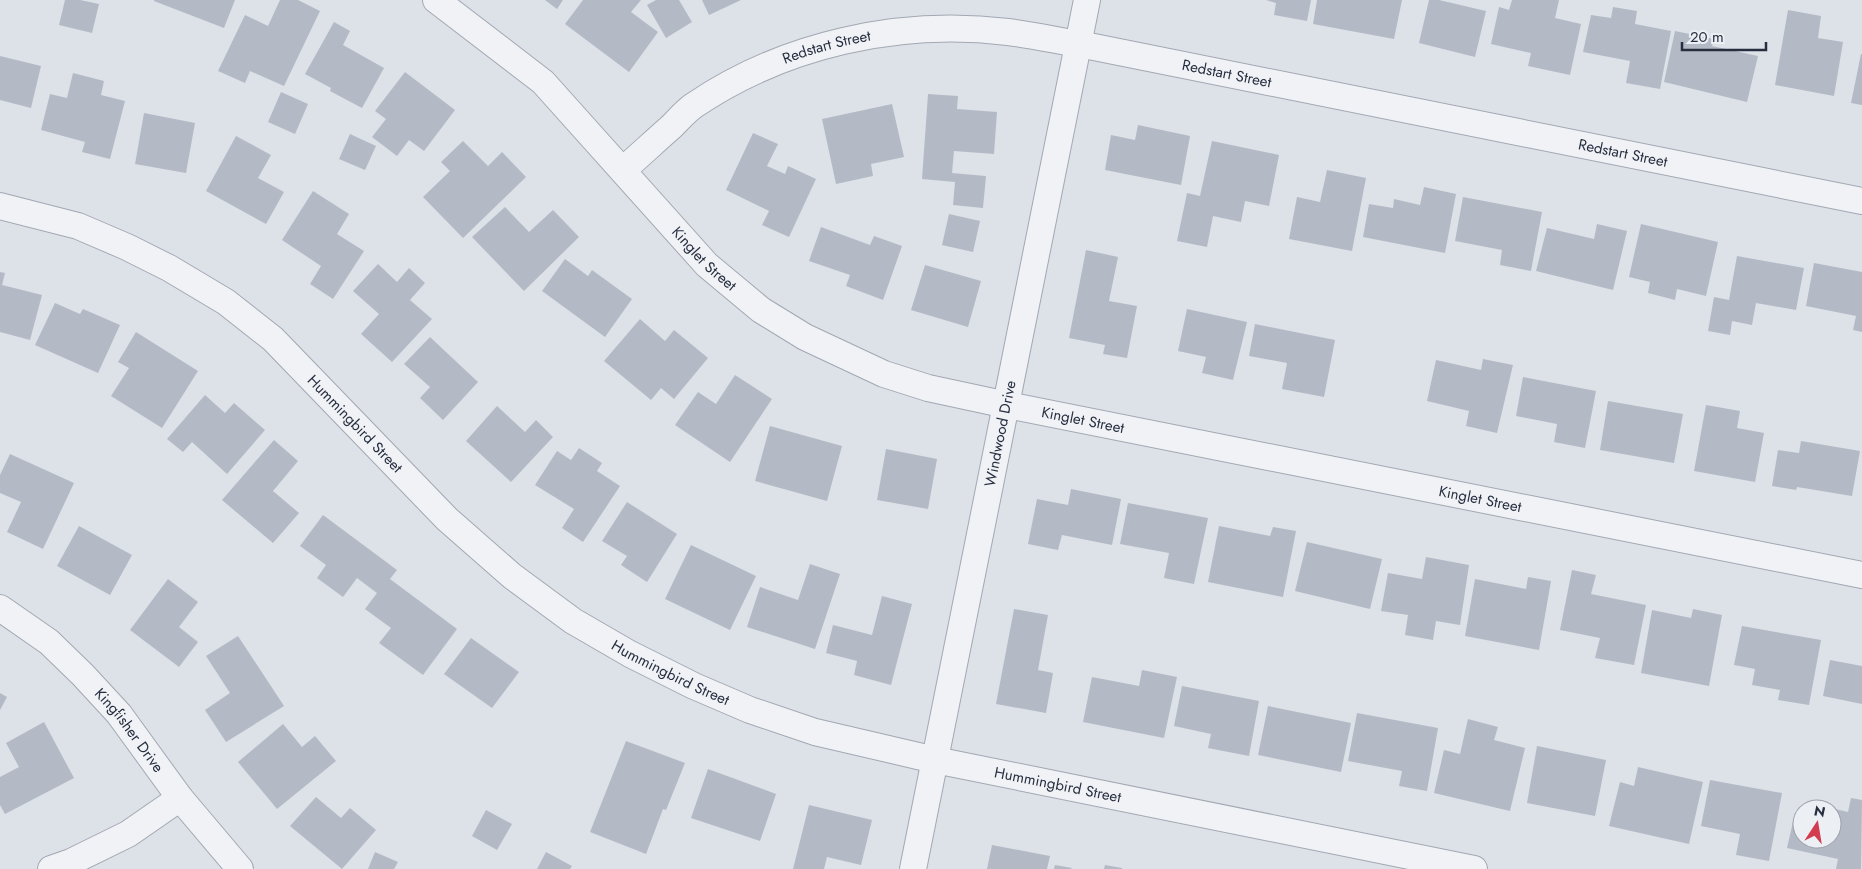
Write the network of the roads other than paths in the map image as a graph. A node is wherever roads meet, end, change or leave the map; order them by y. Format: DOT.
graph roads {
  1 [pos="436,0"];
  2 [pos="1087,0"];
  3 [pos="1079,44"];
  4 [pos="623,170"];
  5 [pos="1862,201"];
  6 [pos="0,206"];
  7 [pos="1007,405"];
  8 [pos="1862,576"];
  9 [pos="0,608"];
  10 [pos="935,760"];
  11 [pos="180,798"];
  12 [pos="52,869"];
  13 [pos="240,869"];
  14 [pos="913,869"];
  15 [pos="1474,869"];
  1 -- 4 [label="street, Kinglet Street"];
  2 -- 3 [label="street, Windwood Drive"];
  3 -- 4 [label="street, Redstart Street"];
  3 -- 5 [label="street, Redstart Street"];
  3 -- 7 [label="street, Windwood Drive"];
  4 -- 7 [label="street, Kinglet Street"];
  6 -- 10 [label="street, Hummingbird Street"];
  7 -- 8 [label="street, Kinglet Street"];
  7 -- 10 [label="street, Windwood Drive"];
  9 -- 11 [label="street, Kingfisher Drive"];
  10 -- 14 [label="street, Windwood Drive"];
  10 -- 15 [label="street, Hummingbird Street"];
  11 -- 12 [label="street"];
  11 -- 13 [label="street, Kingfisher Drive"];
}
